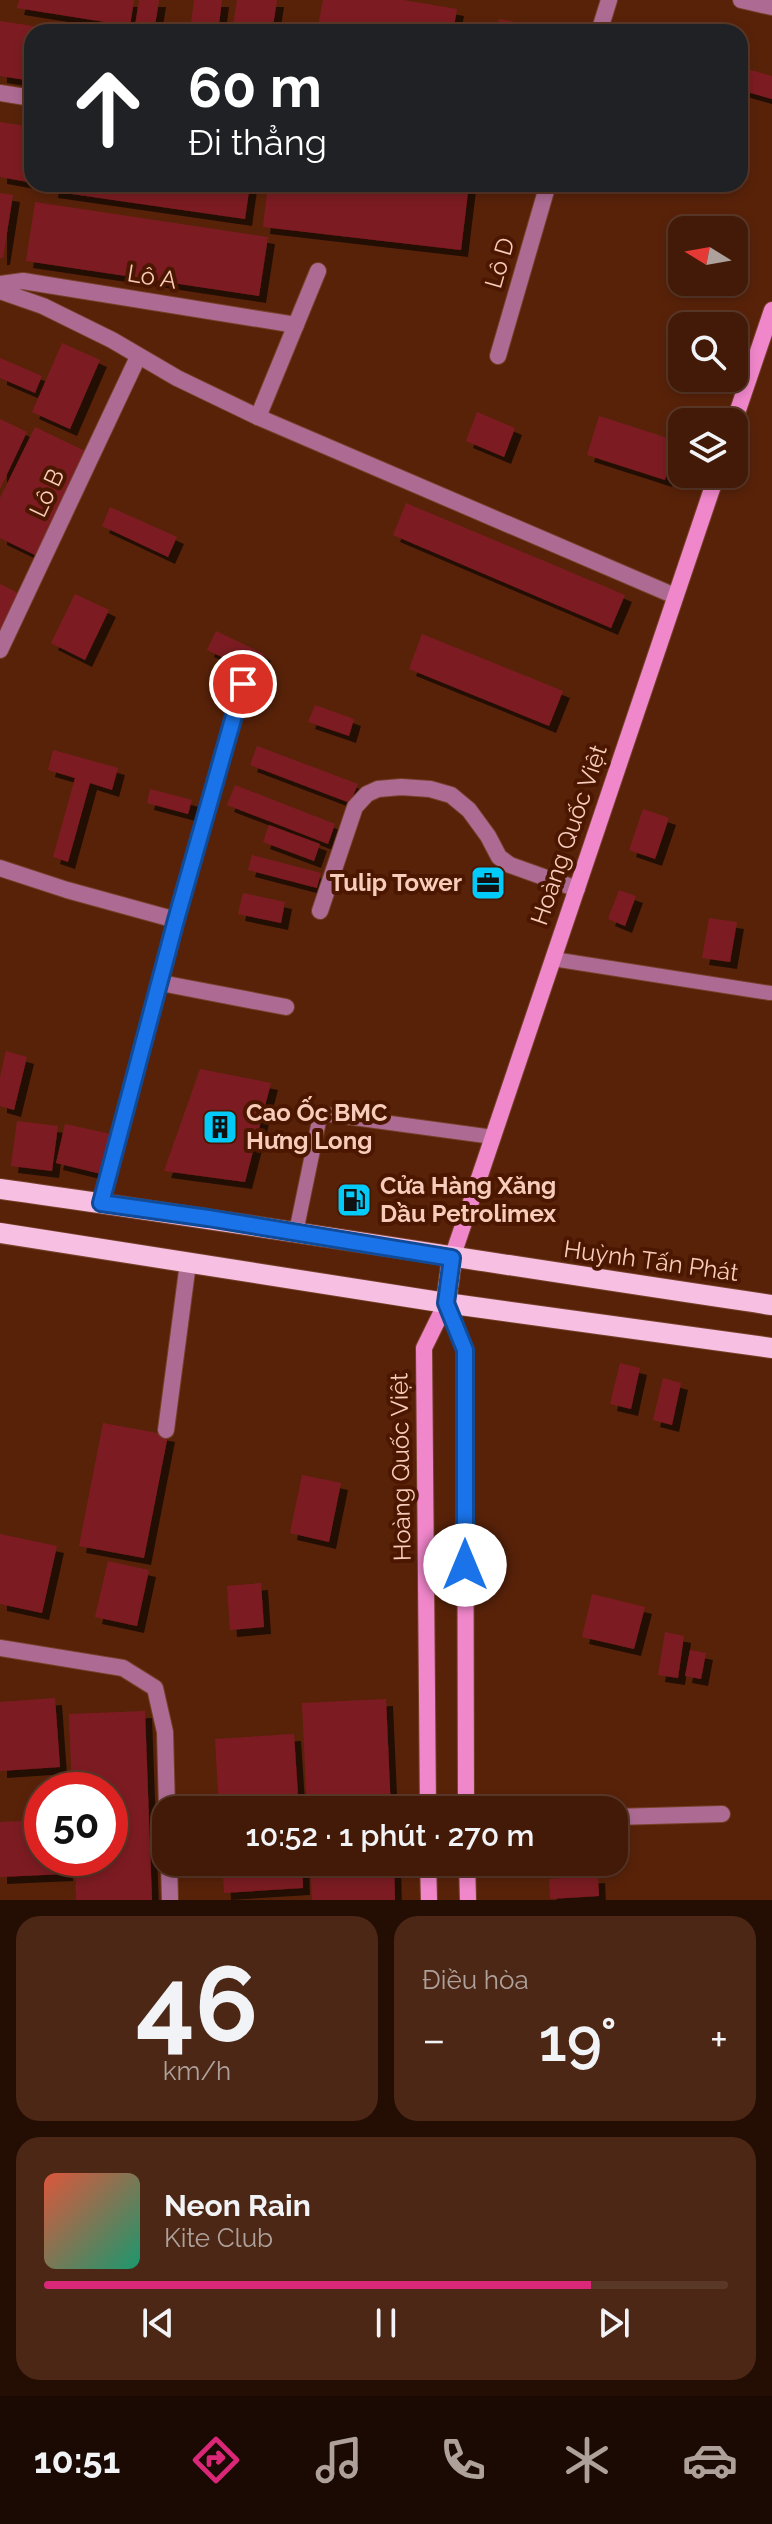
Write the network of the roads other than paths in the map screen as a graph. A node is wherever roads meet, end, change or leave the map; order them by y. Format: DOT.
graph roads {
  1 [pos="609,0"];
  2 [pos="741,0"];
  3 [pos="772,7"];
  4 [pos="602,24"];
  5 [pos="0,93"];
  6 [pos="24,97"];
  7 [pos="546,192"];
  8 [pos="318,271"];
  9 [pos="0,284"];
  10 [pos="0,291"];
  11 [pos="772,310"];
  12 [pos="296,325"];
  13 [pos="498,356"];
  14 [pos="138,357"];
  15 [pos="739,408"];
  16 [pos="258,417"];
  17 [pos="712,488"];
  18 [pos="675,596"];
  19 [pos="0,650"];
  20 [pos="243,684"];
  21 [pos="0,868"];
  22 [pos="577,889"];
  23 [pos="320,911"];
  24 [pos="176,920"];
  25 [pos="553,959"];
  26 [pos="161,983"];
  27 [pos="770,993"];
  28 [pos="286,1007"];
  29 [pos="493,1137"];
  30 [pos="0,1189"];
  31 [pos="101,1203"];
  32 [pos="296,1232"];
  33 [pos="0,1233"];
  34 [pos="452,1258"];
  35 [pos="188,1263"];
  36 [pos="446,1303"];
  37 [pos="772,1305"];
  38 [pos="772,1348"];
  39 [pos="166,1430"];
  40 [pos="0,1648"];
  41 [pos="167,1796"];
  42 [pos="428,1796"];
  43 [pos="466,1796"];
  44 [pos="722,1814"];
  45 [pos="628,1817"];
  46 [pos="169,1876"];
  47 [pos="428,1876"];
  48 [pos="467,1876"];
  49 [pos="170,1900"];
  50 [pos="429,1900"];
  51 [pos="468,1900"];
  1 -- 4 [label="street"];
  2 -- 3 [label="street"];
  5 -- 6 [label="street"];
  7 -- 13 [label="street, Lô D"];
  8 -- 12 [label="street"];
  9 -- 12 [label="street, Lô A"];
  10 -- 14 [label="street"];
  11 -- 15 [label="main road"];
  12 -- 16 [label="street"];
  14 -- 16 [label="street"];
  14 -- 19 [label="street, Lô B"];
  16 -- 18 [label="street"];
  17 -- 18 [label="main road, Hoàng Quốc Việt"];
  18 -- 22 [label="main road, Hoàng Quốc Việt"];
  20 -- 24 [label="street"];
  21 -- 24 [label="street"];
  22 -- 23 [label="street"];
  22 -- 25 [label="main road, Hoàng Quốc Việt"];
  24 -- 26 [label="street"];
  25 -- 27 [label="lane"];
  25 -- 29 [label="main road, Hoàng Quốc Việt"];
  26 -- 28 [label="street"];
  26 -- 31 [label="street"];
  29 -- 32 [label="lane"];
  29 -- 34 [label="main road, Hoàng Quốc Việt"];
  30 -- 31 [label="main road, Huỳnh Tấn Phát"];
  31 -- 32 [label="main road, Huỳnh Tấn Phát"];
  32 -- 34 [label="main road, Huỳnh Tấn Phát"];
  33 -- 35 [label="main road"];
  34 -- 36 [label="main road"];
  34 -- 37 [label="main road, Huỳnh Tấn Phát"];
  35 -- 36 [label="main road"];
  35 -- 39 [label="street"];
  36 -- 38 [label="main road"];
  36 -- 42 [label="main road, Hoàng Quốc Việt"];
  36 -- 43 [label="main road"];
  40 -- 41 [label="street"];
  44 -- 45 [label="street"];
  46 -- 49 [label="street"];
  47 -- 50 [label="main road"];
  48 -- 51 [label="main road"];
}
